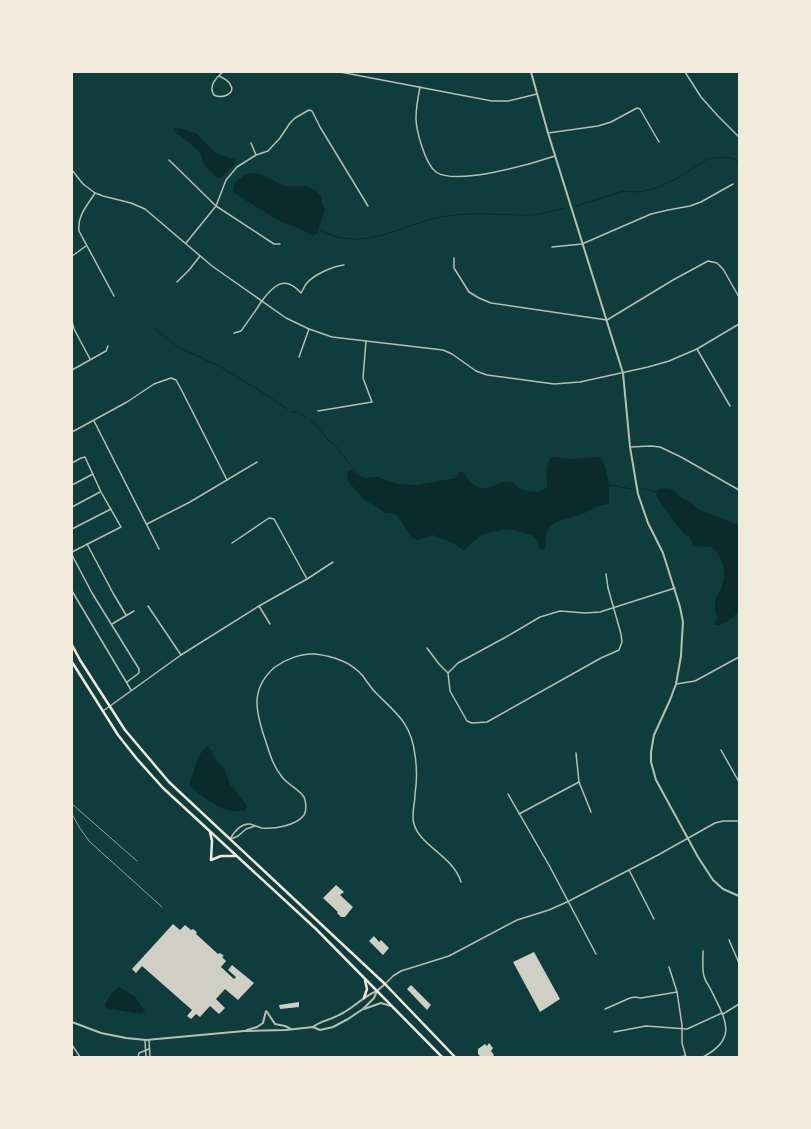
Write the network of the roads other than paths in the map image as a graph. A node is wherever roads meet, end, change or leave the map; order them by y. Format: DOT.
graph roads {
  1 [pos="223,72"];
  2 [pos="340,72"];
  3 [pos="531,72"];
  4 [pos="685,72"];
  5 [pos="219,76"];
  6 [pos="420,88"];
  7 [pos="537,94"];
  8 [pos="548,133"];
  9 [pos="739,137"];
  10 [pos="659,142"];
  11 [pos="251,143"];
  12 [pos="256,155"];
  13 [pos="555,156"];
  14 [pos="169,160"];
  15 [pos="72,170"];
  16 [pos="732,184"];
  17 [pos="95,193"];
  18 [pos="216,206"];
  19 [pos="368,206"];
  20 [pos="186,243"];
  21 [pos="280,244"];
  22 [pos="582,244"];
  23 [pos="86,246"];
  24 [pos="552,247"];
  25 [pos="72,256"];
  26 [pos="200,256"];
  27 [pos="454,258"];
  28 [pos="344,266"];
  29 [pos="176,282"];
  30 [pos="114,296"];
  31 [pos="739,296"];
  32 [pos="262,302"];
  33 [pos="607,320"];
  34 [pos="72,321"];
  35 [pos="739,324"];
  36 [pos="310,330"];
  37 [pos="234,333"];
  38 [pos="366,341"];
  39 [pos="108,346"];
  40 [pos="697,348"];
  41 [pos="299,357"];
  42 [pos="91,359"];
  43 [pos="72,370"];
  44 [pos="623,373"];
  45 [pos="730,406"];
  46 [pos="318,411"];
  47 [pos="94,420"];
  48 [pos="72,432"];
  49 [pos="630,447"];
  50 [pos="256,462"];
  51 [pos="72,463"];
  52 [pos="92,474"];
  53 [pos="227,480"];
  54 [pos="72,485"];
  55 [pos="739,490"];
  56 [pos="101,492"];
  57 [pos="72,507"];
  58 [pos="111,509"];
  59 [pos="146,524"];
  60 [pos="72,529"];
  61 [pos="232,543"];
  62 [pos="87,544"];
  63 [pos="159,549"];
  64 [pos="72,552"];
  65 [pos="72,555"];
  66 [pos="333,562"];
  67 [pos="606,574"];
  68 [pos="307,579"];
  69 [pos="675,588"];
  70 [pos="72,591"];
  71 [pos="148,606"];
  72 [pos="259,606"];
  73 [pos="613,608"];
  74 [pos="134,611"];
  75 [pos="126,615"];
  76 [pos="270,624"];
  77 [pos="111,625"];
  78 [pos="72,645"];
  79 [pos="427,648"];
  80 [pos="181,655"];
  81 [pos="739,657"];
  82 [pos="72,662"];
  83 [pos="448,673"];
  84 [pos="127,682"];
  85 [pos="676,684"];
  86 [pos="131,690"];
  87 [pos="109,707"];
  88 [pos="103,711"];
  89 [pos="721,750"];
  90 [pos="576,753"];
  91 [pos="579,782"];
  92 [pos="739,782"];
  93 [pos="508,794"];
  94 [pos="591,812"];
  95 [pos="519,814"];
  96 [pos="739,821"];
  97 [pos="255,826"];
  98 [pos="210,832"];
  99 [pos="687,838"];
  100 [pos="230,840"];
  101 [pos="235,856"];
  102 [pos="629,870"];
  103 [pos="461,882"];
  104 [pos="739,896"];
  105 [pos="567,902"];
  106 [pos="654,919"];
  107 [pos="730,940"];
  108 [pos="703,951"];
  109 [pos="596,954"];
  110 [pos="739,963"];
  111 [pos="669,967"];
  112 [pos="364,978"];
  113 [pos="384,984"];
  114 [pos="377,991"];
  115 [pos="677,992"];
  116 [pos="364,998"];
  117 [pos="739,1004"];
  118 [pos="392,1007"];
  119 [pos="363,1009"];
  120 [pos="605,1009"];
  121 [pos="723,1014"];
  122 [pos="72,1022"];
  123 [pos="313,1027"];
  124 [pos="292,1029"];
  125 [pos="682,1030"];
  126 [pos="244,1031"];
  127 [pos="614,1032"];
  128 [pos="145,1040"];
  129 [pos="149,1040"];
  130 [pos="72,1045"];
  131 [pos="149,1049"];
  132 [pos="145,1050"];
  133 [pos="686,1056"];
  134 [pos="80,1057"];
  135 [pos="138,1057"];
  136 [pos="146,1057"];
  137 [pos="150,1057"];
  138 [pos="442,1057"];
  139 [pos="455,1057"];
  140 [pos="679,1057"];
  141 [pos="703,1057"];
  1 -- 5 [label="street"];
  2 -- 6 [label="street"];
  3 -- 7 [label="street"];
  4 -- 9 [label="street"];
  5 -- 5 [label="street"];
  6 -- 7 [label="street"];
  6 -- 13 [label="street"];
  7 -- 8 [label="street"];
  8 -- 10 [label="street"];
  8 -- 13 [label="street"];
  11 -- 12 [label="street"];
  12 -- 18 [label="street"];
  12 -- 19 [label="street"];
  13 -- 22 [label="street"];
  14 -- 18 [label="street"];
  15 -- 17 [label="street"];
  16 -- 22 [label="street"];
  17 -- 20 [label="street"];
  17 -- 23 [label="street"];
  18 -- 20 [label="street"];
  18 -- 21 [label="street"];
  20 -- 26 [label="street"];
  22 -- 24 [label="street"];
  22 -- 33 [label="street"];
  23 -- 25 [label="street"];
  23 -- 30 [label="street"];
  26 -- 29 [label="street"];
  26 -- 32 [label="street"];
  27 -- 33 [label="street"];
  28 -- 32 [label="street"];
  31 -- 33 [label="street"];
  32 -- 36 [label="street"];
  32 -- 37 [label="street"];
  33 -- 44 [label="street"];
  34 -- 42 [label="street"];
  35 -- 40 [label="street"];
  36 -- 38 [label="street"];
  36 -- 41 [label="street"];
  38 -- 44 [label="street"];
  38 -- 46 [label="street"];
  39 -- 42 [label="street"];
  40 -- 44 [label="street"];
  40 -- 45 [label="street"];
  42 -- 43 [label="street"];
  44 -- 49 [label="street"];
  47 -- 48 [label="street"];
  47 -- 53 [label="street"];
  47 -- 59 [label="street"];
  49 -- 55 [label="street"];
  49 -- 69 [label="street"];
  50 -- 53 [label="street"];
  51 -- 52 [label="street"];
  52 -- 54 [label="street"];
  52 -- 56 [label="street"];
  53 -- 59 [label="street"];
  56 -- 57 [label="street"];
  56 -- 58 [label="street"];
  58 -- 60 [label="street"];
  58 -- 62 [label="street"];
  59 -- 63 [label="street"];
  61 -- 68 [label="street"];
  62 -- 64 [label="street"];
  62 -- 75 [label="street"];
  65 -- 77 [label="street"];
  66 -- 68 [label="street"];
  67 -- 73 [label="street"];
  68 -- 72 [label="street"];
  69 -- 73 [label="street"];
  69 -- 85 [label="street"];
  70 -- 84 [label="street"];
  71 -- 80 [label="street"];
  72 -- 76 [label="street"];
  72 -- 80 [label="street"];
  73 -- 83 [label="street"];
  73 -- 83 [label="street"];
  74 -- 75 [label="street"];
  75 -- 77 [label="street"];
  77 -- 84 [label="street"];
  78 -- 87 [label="main road"];
  79 -- 83 [label="street"];
  80 -- 86 [label="street"];
  81 -- 85 [label="street"];
  82 -- 88 [label="main road"];
  84 -- 86 [label="street"];
  85 -- 99 [label="street"];
  86 -- 87 [label="street"];
  87 -- 88 [label="street"];
  87 -- 100 [label="main road"];
  88 -- 98 [label="main road"];
  89 -- 92 [label="street"];
  90 -- 91 [label="street"];
  91 -- 94 [label="street"];
  91 -- 95 [label="street"];
  93 -- 95 [label="street"];
  95 -- 105 [label="street"];
  96 -- 99 [label="street"];
  97 -- 100 [label="street"];
  97 -- 100 [label="street"];
  97 -- 103 [label="street"];
  98 -- 101 [label="main road"];
  98 -- 101 [label="main road"];
  99 -- 102 [label="street"];
  99 -- 104 [label="street"];
  100 -- 113 [label="main road"];
  101 -- 112 [label="main road"];
  102 -- 105 [label="street"];
  102 -- 106 [label="street"];
  105 -- 109 [label="street"];
  105 -- 113 [label="street"];
  107 -- 110 [label="street"];
  108 -- 121 [label="street"];
  111 -- 115 [label="street"];
  112 -- 114 [label="main road"];
  112 -- 116 [label="main road"];
  113 -- 114 [label="street"];
  113 -- 139 [label="main road"];
  114 -- 116 [label="street"];
  114 -- 118 [label="main road"];
  114 -- 119 [label="street"];
  115 -- 120 [label="street"];
  115 -- 125 [label="street"];
  116 -- 123 [label="street"];
  117 -- 121 [label="street"];
  118 -- 119 [label="street"];
  118 -- 138 [label="main road"];
  119 -- 123 [label="street"];
  121 -- 125 [label="street"];
  121 -- 141 [label="street"];
  122 -- 128 [label="street"];
  123 -- 124 [label="street"];
  124 -- 126 [label="street"];
  124 -- 126 [label="street"];
  125 -- 127 [label="street"];
  125 -- 133 [label="street"];
  126 -- 129 [label="street"];
  128 -- 129 [label="street"];
  128 -- 132 [label="street"];
  129 -- 131 [label="street"];
  130 -- 134 [label="street"];
  131 -- 132 [label="street"];
  131 -- 137 [label="street"];
  132 -- 135 [label="street"];
  132 -- 136 [label="street"];
  133 -- 140 [label="street"];
}
